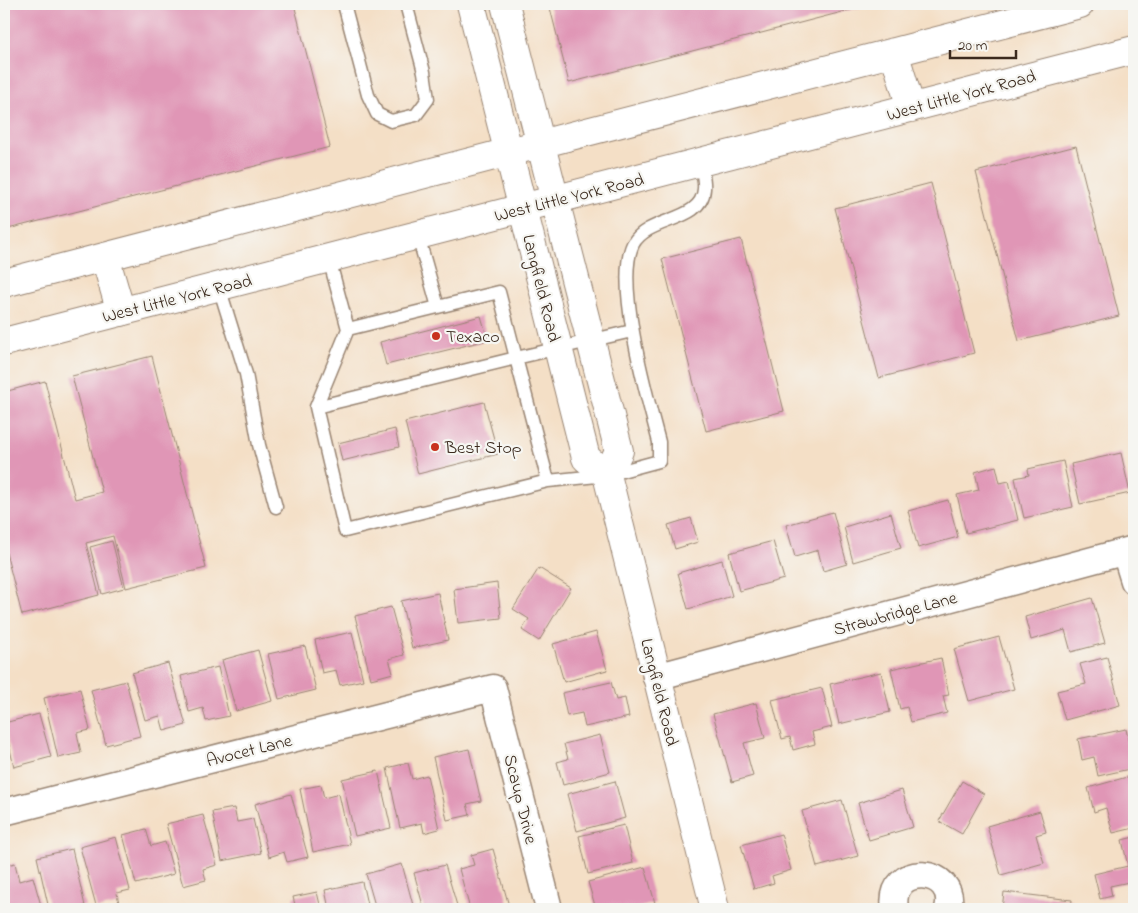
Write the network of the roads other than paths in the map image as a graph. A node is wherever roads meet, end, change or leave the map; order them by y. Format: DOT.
graph roads {
  1 [pos="344,4"];
  2 [pos="406,4"];
  3 [pos="471,4"];
  4 [pos="505,4"];
  5 [pos="1080,4"];
  6 [pos="1134,50"];
  7 [pos="894,52"];
  8 [pos="911,108"];
  9 [pos="541,143"];
  10 [pos="508,152"];
  11 [pos="701,163"];
  12 [pos="556,201"];
  13 [pos="522,210"];
  14 [pos="418,236"];
  15 [pos="105,257"];
  16 [pos="329,259"];
  17 [pos="4,283"];
  18 [pos="219,287"];
  19 [pos="438,307"];
  20 [pos="122,312"];
  21 [pos="348,329"];
  22 [pos="632,331"];
  23 [pos="592,340"];
  24 [pos="4,342"];
  25 [pos="556,347"];
  26 [pos="516,358"];
  27 [pos="316,407"];
  28 [pos="607,475"];
  29 [pos="548,481"];
  30 [pos="276,507"];
  31 [pos="1130,551"];
  32 [pos="1134,581"];
  33 [pos="656,677"];
  34 [pos="493,688"];
  35 [pos="4,812"];
  36 [pos="549,909"];
  37 [pos="715,909"];
  38 [pos="893,909"];
  39 [pos="948,909"];
  1 -- 2 [label="lane"];
  3 -- 10 [label="main road, Langfield Road"];
  4 -- 9 [label="main road, Langfield Road"];
  5 -- 7 [label="main road"];
  6 -- 8 [label="main road, West Little York Road"];
  7 -- 8 [label="main road"];
  7 -- 9 [label="main road"];
  8 -- 11 [label="main road, West Little York Road"];
  9 -- 10 [label="main road"];
  9 -- 12 [label="main road, Langfield Road"];
  10 -- 13 [label="main road, Langfield Road"];
  10 -- 15 [label="main road"];
  11 -- 12 [label="main road, West Little York Road"];
  11 -- 22 [label="lane"];
  12 -- 13 [label="main road, West Little York Road"];
  12 -- 23 [label="main road, Langfield Road"];
  13 -- 14 [label="main road, West Little York Road"];
  13 -- 25 [label="main road, Langfield Road"];
  14 -- 16 [label="main road, West Little York Road"];
  14 -- 19 [label="lane"];
  15 -- 17 [label="main road"];
  15 -- 20 [label="main road"];
  16 -- 18 [label="main road, West Little York Road"];
  16 -- 21 [label="lane"];
  18 -- 20 [label="main road, West Little York Road"];
  18 -- 30 [label="lane"];
  19 -- 21 [label="lane"];
  19 -- 26 [label="lane"];
  20 -- 24 [label="main road, West Little York Road"];
  21 -- 27 [label="lane"];
  22 -- 23 [label="lane"];
  22 -- 28 [label="lane"];
  23 -- 25 [label="lane"];
  23 -- 28 [label="main road, Langfield Road"];
  25 -- 26 [label="lane"];
  25 -- 28 [label="main road, Langfield Road"];
  26 -- 27 [label="lane"];
  26 -- 29 [label="lane"];
  27 -- 29 [label="lane"];
  28 -- 29 [label="lane"];
  28 -- 33 [label="main road, Langfield Road"];
  31 -- 32 [label="street"];
  31 -- 33 [label="street, Strawbridge Lane"];
  33 -- 37 [label="main road, Langfield Road"];
  34 -- 35 [label="street, Avocet Lane"];
  34 -- 36 [label="street, Scaup Drive"];
  38 -- 39 [label="street"];
}
